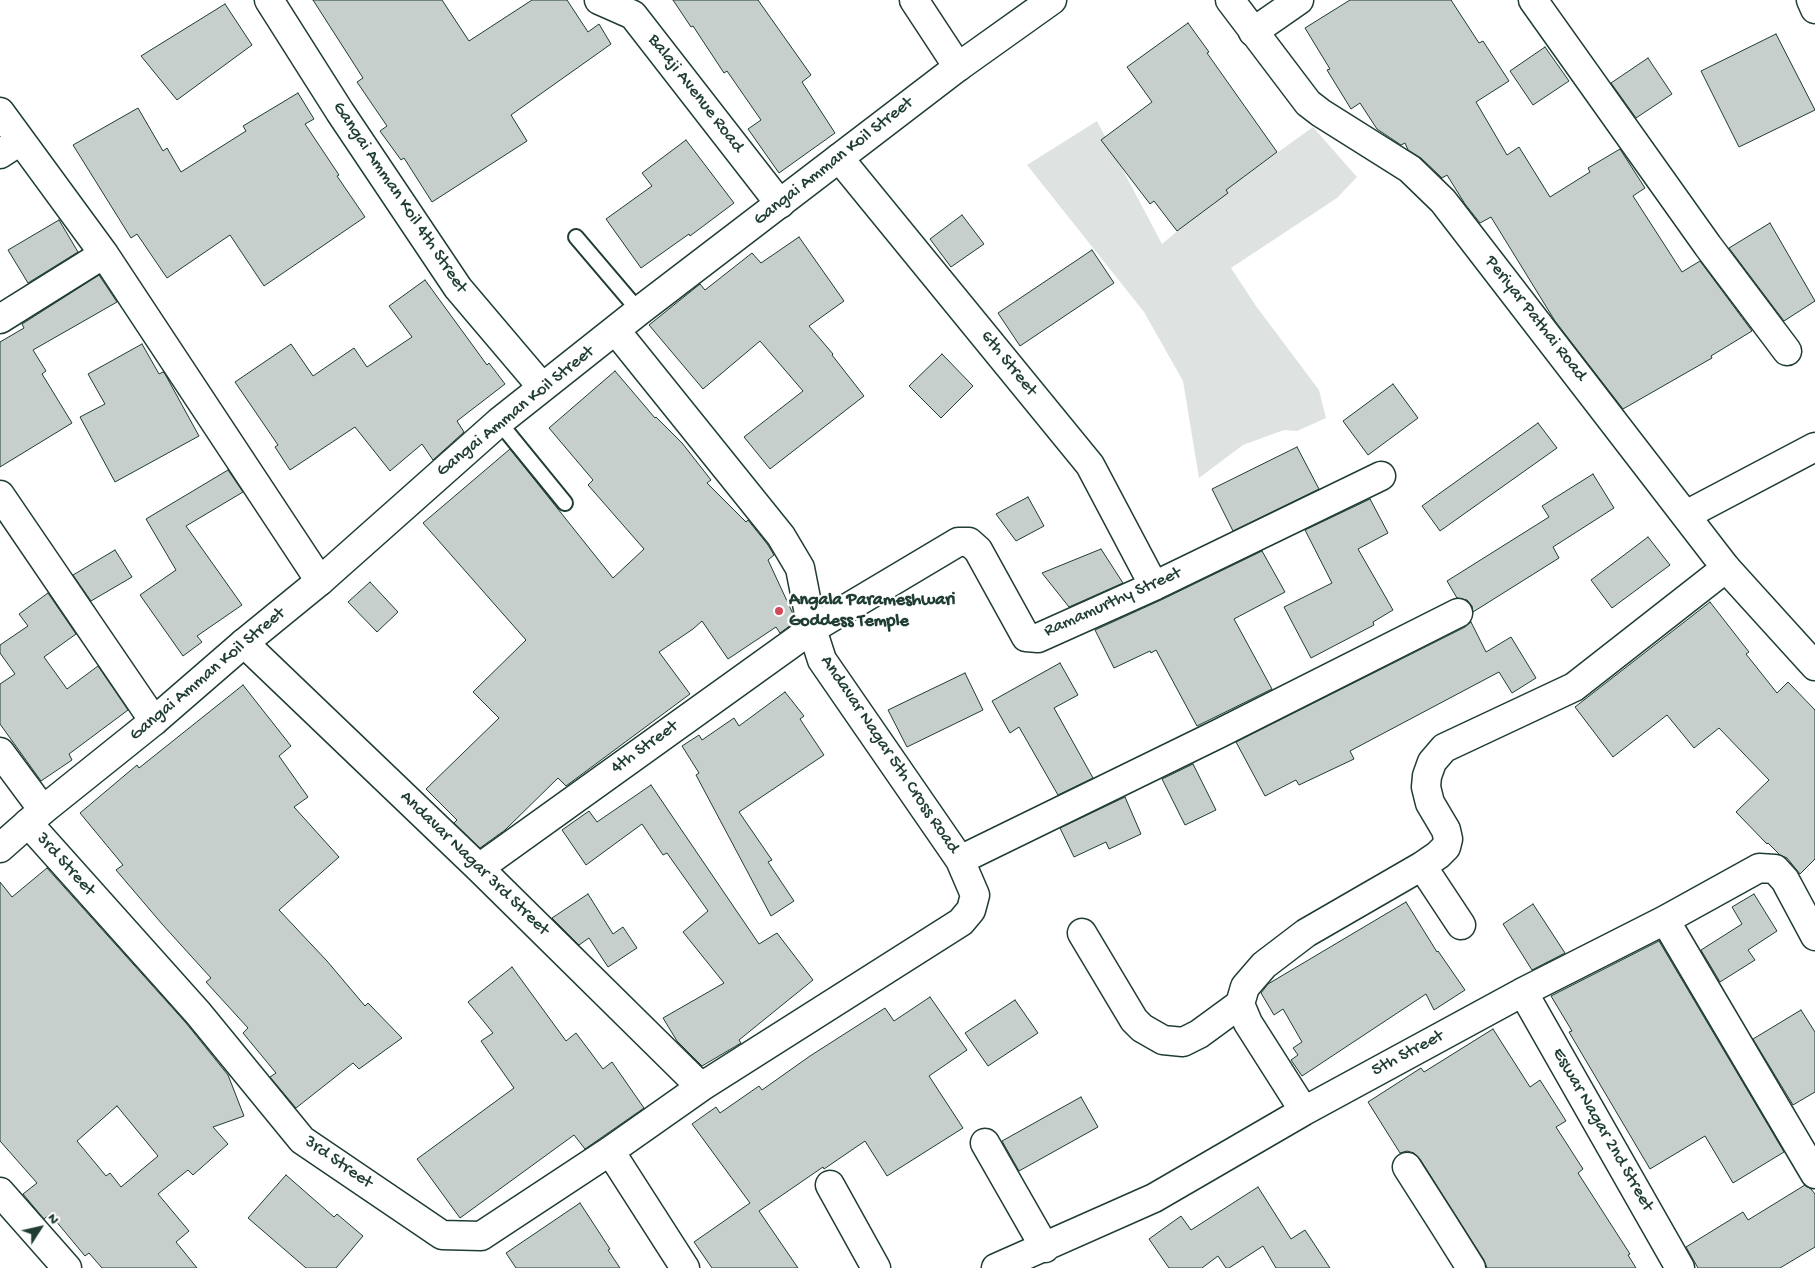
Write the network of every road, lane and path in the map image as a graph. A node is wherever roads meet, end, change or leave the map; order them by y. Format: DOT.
graph roads {
  1 [pos="268,0"];
  2 [pos="599,0"];
  3 [pos="914,0"];
  4 [pos="1052,0"];
  5 [pos="1230,0"];
  6 [pos="1299,0"];
  7 [pos="1533,0"];
  8 [pos="1811,0"];
  9 [pos="1815,9"];
  10 [pos="1254,32"];
  11 [pos="958,67"];
  12 [pos="0,112"];
  13 [pos="10,148"];
  14 [pos="840,158"];
  15 [pos="780,204"];
  16 [pos="576,237"];
  17 [pos="104,254"];
  18 [pos="639,311"];
  19 [pos="0,319"];
  20 [pos="616,331"];
  21 [pos="1788,351"];
  22 [pos="542,388"];
  23 [pos="499,422"];
  24 [pos="1815,447"];
  25 [pos="1381,476"];
  26 [pos="0,495"];
  27 [pos="565,503"];
  28 [pos="1686,515"];
  29 [pos="1726,568"];
  30 [pos="320,581"];
  31 [pos="1154,586"];
  32 [pos="1458,613"];
  33 [pos="812,629"];
  34 [pos="244,643"];
  35 [pos="1815,666"];
  36 [pos="154,721"];
  37 [pos="0,752"];
  38 [pos="35,817"];
  39 [pos="0,848"];
  40 [pos="960,860"];
  41 [pos="1422,866"];
  42 [pos="479,868"];
  43 [pos="971,910"];
  44 [pos="1665,920"];
  45 [pos="1808,924"];
  46 [pos="1462,925"];
  47 [pos="1082,933"];
  48 [pos="1523,992"];
  49 [pos="1240,1004"];
  50 [pos="701,1088"];
  51 [pos="1304,1111"];
  52 [pos="985,1143"];
  53 [pos="610,1151"];
  54 [pos="1406,1167"];
  55 [pos="1815,1174"];
  56 [pos="830,1186"];
  57 [pos="0,1192"];
  58 [pos="1043,1255"];
  59 [pos="67,1268"];
  60 [pos="685,1268"];
  61 [pos="876,1268"];
  62 [pos="996,1268"];
  63 [pos="1471,1268"];
  64 [pos="1680,1268"];
  1 -- 22 [label="street, Gangai Amman Koil 4th Street"];
  2 -- 15 [label="street, Balaji Avenue Road"];
  3 -- 11 [label="street"];
  4 -- 11 [label="street, Gangai Amman Koil Street"];
  5 -- 10 [label="street, Periyar Pathai Road"];
  6 -- 10 [label="street"];
  7 -- 21 [label="street"];
  8 -- 9 [label="street"];
  10 -- 28 [label="street, Periyar Pathai Road"];
  11 -- 14 [label="street, Gangai Amman Koil Street"];
  12 -- 13 [label="street"];
  13 -- 17 [label="street"];
  14 -- 15 [label="street, Gangai Amman Koil Street"];
  14 -- 31 [label="street, 6th Street"];
  15 -- 18 [label="street, Gangai Amman Koil Street"];
  16 -- 18 [label="lane"];
  17 -- 19 [label="street"];
  17 -- 30 [label="street"];
  18 -- 20 [label="street, Gangai Amman Koil Street"];
  20 -- 22 [label="street, Gangai Amman Koil Street"];
  20 -- 33 [label="street, Andavar Nagar 5th Cross Road"];
  22 -- 23 [label="street, Gangai Amman Koil Street"];
  23 -- 27 [label="lane"];
  23 -- 30 [label="street, Gangai Amman Koil Street"];
  24 -- 28 [label="street"];
  25 -- 31 [label="street, Ramamurthy Street"];
  26 -- 36 [label="street"];
  28 -- 29 [label="street, Periyar Pathai Road"];
  29 -- 35 [label="street, Periyar Pathai Road"];
  29 -- 41 [label="street"];
  30 -- 34 [label="street, Gangai Amman Koil Street"];
  31 -- 33 [label="street, Ramamurthy Street"];
  32 -- 40 [label="street"];
  33 -- 40 [label="street, Andavar Nagar 5th Cross Road"];
  33 -- 42 [label="street, 4th Street"];
  34 -- 36 [label="street, Gangai Amman Koil Street"];
  34 -- 42 [label="street, Andavar Nagar 3rd Street"];
  36 -- 38 [label="street, Gangai Amman Koil Street"];
  37 -- 38 [label="street, 3rd Street"];
  38 -- 39 [label="street, Gangai Amman Koil Street"];
  38 -- 53 [label="street, 3rd Street"];
  40 -- 43 [label="street, Andavar Nagar 5th Cross Road"];
  41 -- 46 [label="street"];
  41 -- 49 [label="street"];
  42 -- 50 [label="street, Andavar Nagar 3rd Street"];
  43 -- 50 [label="street, 3rd Street"];
  44 -- 45 [label="street, 5th Street"];
  44 -- 48 [label="street, 5th Street"];
  44 -- 55 [label="street"];
  47 -- 49 [label="street"];
  48 -- 51 [label="street, 5th Street"];
  48 -- 64 [label="street, Eswar Nagar 2nd Street"];
  49 -- 51 [label="street"];
  50 -- 53 [label="street, 3rd Street"];
  51 -- 58 [label="street, 5th Street"];
  52 -- 58 [label="street"];
  53 -- 60 [label="street"];
  54 -- 63 [label="street"];
  56 -- 61 [label="street"];
  57 -- 59 [label="street"];
  58 -- 62 [label="street, 5th Street"];
}
